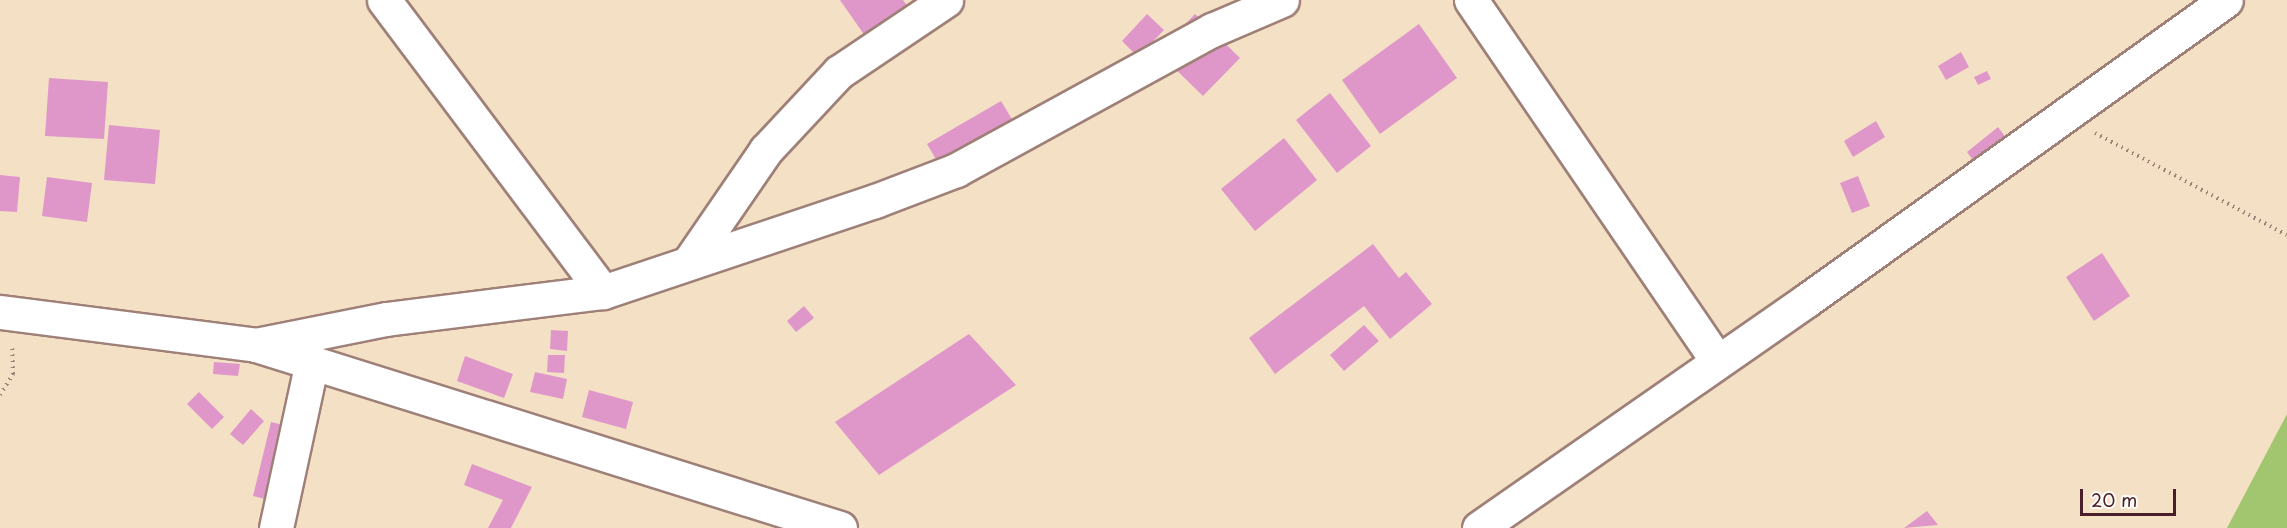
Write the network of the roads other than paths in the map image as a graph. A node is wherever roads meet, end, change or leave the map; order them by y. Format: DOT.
graph roads {
  1 [pos="384,0"];
  2 [pos="946,0"];
  3 [pos="1282,0"];
  4 [pos="1471,0"];
  5 [pos="2226,0"];
  6 [pos="689,262"];
  7 [pos="603,292"];
  8 [pos="2,312"];
  9 [pos="256,345"];
  10 [pos="1717,361"];
  11 [pos="312,362"];
  12 [pos="276,528"];
  13 [pos="840,528"];
  14 [pos="1479,528"];
  1 -- 7 [label="street"];
  2 -- 6 [label="street"];
  3 -- 6 [label="street"];
  4 -- 10 [label="street"];
  5 -- 10 [label="street"];
  6 -- 7 [label="street"];
  7 -- 9 [label="street"];
  8 -- 9 [label="street"];
  9 -- 11 [label="street"];
  10 -- 14 [label="street"];
  11 -- 12 [label="street"];
  11 -- 13 [label="street"];
}
